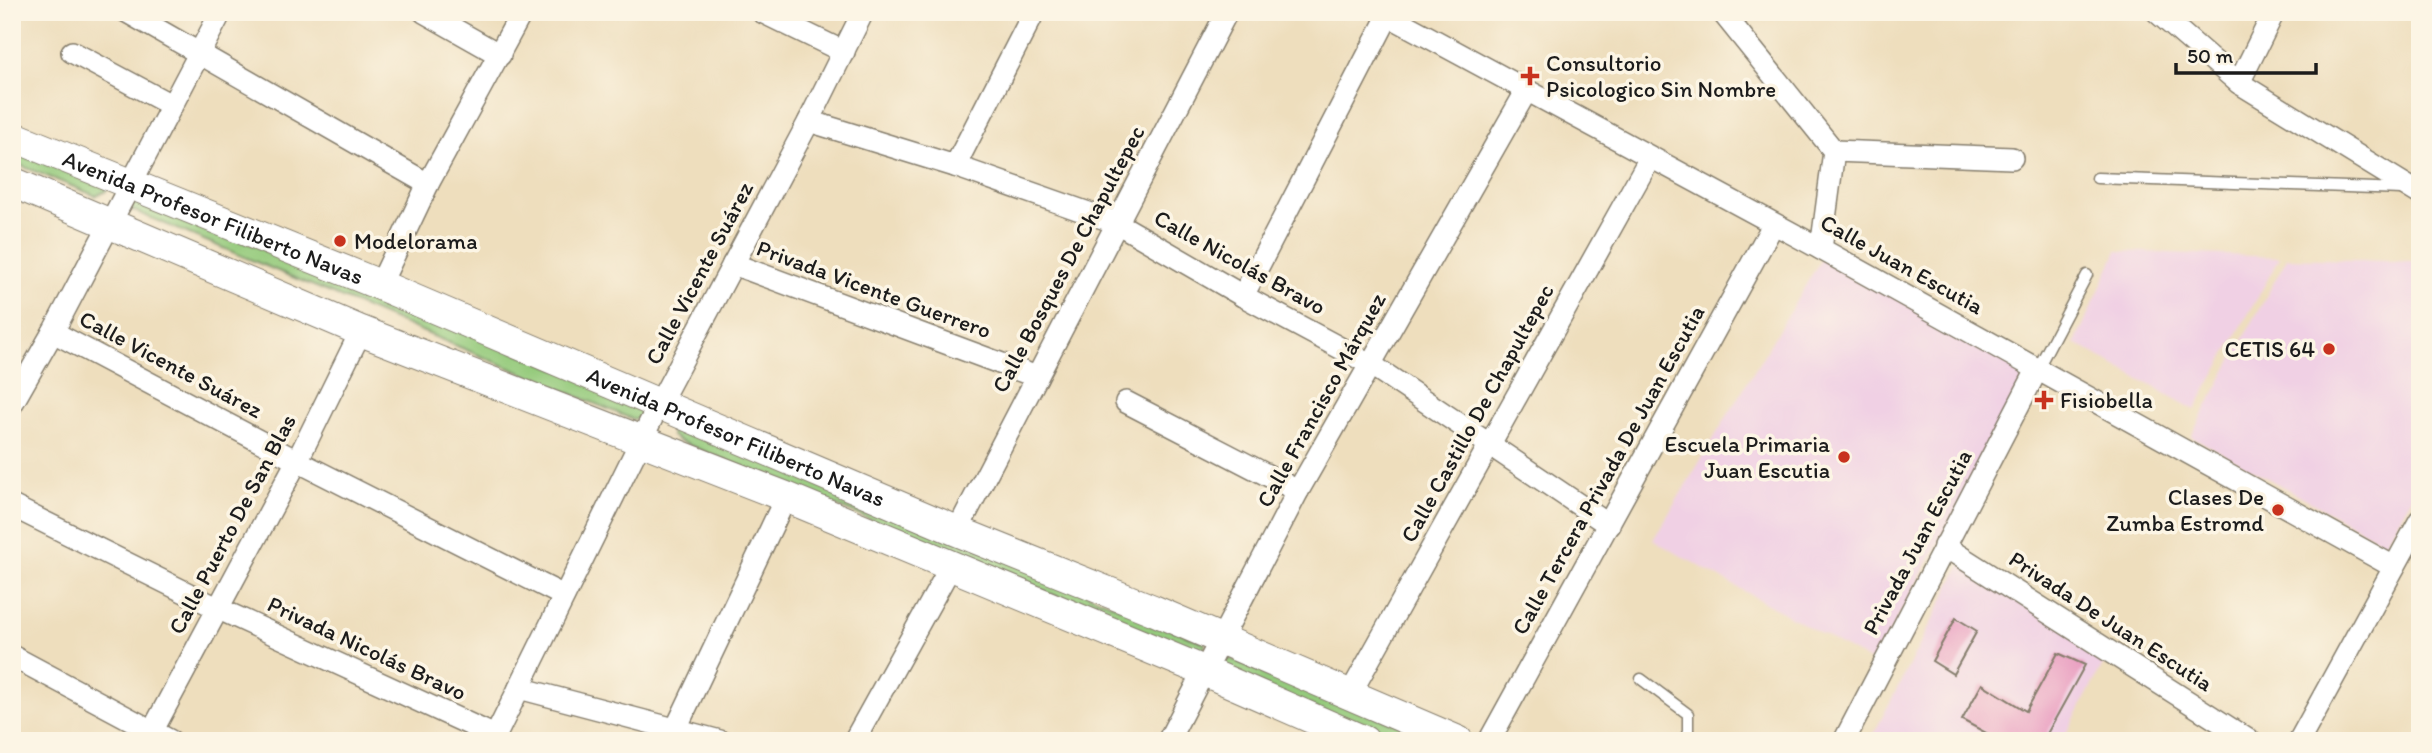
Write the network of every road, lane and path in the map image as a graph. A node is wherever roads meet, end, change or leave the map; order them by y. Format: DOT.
graph roads {
  1 [pos="127,12"];
  2 [pos="221,12"];
  3 [pos="424,12"];
  4 [pos="522,12"];
  5 [pos="762,12"];
  6 [pos="863,12"];
  7 [pos="1034,12"];
  8 [pos="1227,12"];
  9 [pos="1722,12"];
  10 [pos="2157,12"];
  11 [pos="2274,12"];
  12 [pos="1385,14"];
  13 [pos="72,52"];
  14 [pos="845,52"];
  15 [pos="199,54"];
  16 [pos="500,55"];
  17 [pos="2239,83"];
  18 [pos="1527,90"];
  19 [pos="172,105"];
  20 [pos="809,121"];
  21 [pos="12,136"];
  22 [pos="1834,151"];
  23 [pos="1650,158"];
  24 [pos="2012,158"];
  25 [pos="955,166"];
  26 [pos="2098,178"];
  27 [pos="12,182"];
  28 [pos="428,184"];
  29 [pos="129,185"];
  30 [pos="2416,192"];
  31 [pos="110,223"];
  32 [pos="1117,223"];
  33 [pos="1773,225"];
  34 [pos="1821,249"];
  35 [pos="733,264"];
  36 [pos="2087,275"];
  37 [pos="380,285"];
  38 [pos="1243,296"];
  39 [pos="361,331"];
  40 [pos="53,332"];
  41 [pos="1370,364"];
  42 [pos="2038,368"];
  43 [pos="1037,377"];
  44 [pos="1126,402"];
  45 [pos="12,404"];
  46 [pos="659,404"];
  47 [pos="642,442"];
  48 [pos="1490,444"];
  49 [pos="297,461"];
  50 [pos="1298,491"];
  51 [pos="786,497"];
  52 [pos="12,506"];
  53 [pos="2420,520"];
  54 [pos="1609,524"];
  55 [pos="957,531"];
  56 [pos="1944,545"];
  57 [pos="951,566"];
  58 [pos="2394,567"];
  59 [pos="564,596"];
  60 [pos="217,608"];
  61 [pos="1221,640"];
  62 [pos="12,656"];
  63 [pos="1204,671"];
  64 [pos="1641,679"];
  65 [pos="519,688"];
  66 [pos="1350,694"];
  67 [pos="1327,733"];
  68 [pos="673,735"];
  69 [pos="156,738"];
  70 [pos="494,738"];
  71 [pos="719,741"];
  72 [pos="854,741"];
  73 [pos="1168,741"];
  74 [pos="1364,741"];
  75 [pos="1458,741"];
  76 [pos="1489,741"];
  77 [pos="1684,741"];
  78 [pos="1844,741"];
  79 [pos="2250,741"];
  80 [pos="2299,741"];
  1 -- 15 [label="street"];
  2 -- 15 [label="street"];
  3 -- 16 [label="street"];
  4 -- 16 [label="street"];
  5 -- 14 [label="street"];
  6 -- 14 [label="street, Calle Vicente Suárez"];
  7 -- 25 [label="street"];
  8 -- 32 [label="street, Calle Bosques De Chapultepec"];
  9 -- 22 [label="street"];
  10 -- 17 [label="street"];
  11 -- 17 [label="street"];
  12 -- 18 [label="street, Calle Juan Escutia"];
  12 -- 38 [label="street"];
  13 -- 19 [label="street"];
  14 -- 20 [label="street, Calle Vicente Suárez"];
  15 -- 19 [label="street"];
  15 -- 28 [label="street"];
  16 -- 28 [label="street"];
  17 -- 30 [label="street"];
  18 -- 23 [label="street, Calle Juan Escutia"];
  18 -- 41 [label="street, Calle Francisco Márquez"];
  19 -- 29 [label="street"];
  20 -- 25 [label="street, Calle Nicolás Bravo"];
  20 -- 35 [label="street, Calle Vicente Suárez"];
  21 -- 29 [label="main road, Avenida Profesor Filiberto Navas"];
  22 -- 24 [label="street"];
  22 -- 34 [label="street"];
  23 -- 33 [label="street, Calle Juan Escutia"];
  23 -- 48 [label="street, Calle Castillo De Chapultepec"];
  25 -- 32 [label="street, Calle Nicolás Bravo"];
  26 -- 30 [label="lane"];
  27 -- 31 [label="main road, Avenida Profesor Filiberto Navas"];
  28 -- 37 [label="street"];
  29 -- 31 [label="street"];
  29 -- 37 [label="main road, Avenida Profesor Filiberto Navas"];
  31 -- 39 [label="main road, Avenida Profesor Filiberto Navas"];
  31 -- 40 [label="street"];
  32 -- 38 [label="street, Calle Nicolás Bravo"];
  32 -- 43 [label="street, Calle Bosques De Chapultepec"];
  33 -- 34 [label="street, Calle Juan Escutia"];
  33 -- 54 [label="street, Calle Tercera Privada De Juan Escutia"];
  34 -- 42 [label="street, Calle Juan Escutia"];
  35 -- 43 [label="street, Privada Vicente Guerrero"];
  35 -- 46 [label="street, Calle Vicente Suárez"];
  36 -- 42 [label="lane"];
  37 -- 46 [label="main road, Avenida Profesor Filiberto Navas"];
  38 -- 41 [label="street, Calle Nicolás Bravo"];
  39 -- 47 [label="main road, Avenida Profesor Filiberto Navas"];
  39 -- 49 [label="street, Calle Puerto De San Blas"];
  40 -- 45 [label="street"];
  40 -- 49 [label="street, Calle Vicente Suárez"];
  41 -- 48 [label="street, Calle Nicolás Bravo"];
  41 -- 50 [label="street, Calle Francisco Márquez"];
  42 -- 56 [label="street, Privada Juan Escutia"];
  42 -- 58 [label="street, Calle Juan Escutia"];
  43 -- 55 [label="street, Calle Bosques De Chapultepec"];
  44 -- 50 [label="street"];
  46 -- 47 [label="street, Calle Vicente Suárez"];
  46 -- 55 [label="main road, Avenida Profesor Filiberto Navas"];
  47 -- 51 [label="main road, Avenida Profesor Filiberto Navas"];
  47 -- 59 [label="street, Calle Vicente Suárez"];
  48 -- 54 [label="street, Calle Nicolás Bravo"];
  48 -- 66 [label="street, Calle Castillo De Chapultepec"];
  49 -- 59 [label="street, Calle Vicente Suárez"];
  49 -- 60 [label="street, Calle Puerto De San Blas"];
  50 -- 61 [label="street, Calle Francisco Márquez"];
  51 -- 57 [label="main road, Avenida Profesor Filiberto Navas"];
  51 -- 68 [label="street"];
  52 -- 60 [label="street, Privada Nicolás Bravo"];
  53 -- 58 [label="street"];
  54 -- 76 [label="street, Calle Tercera Privada De Juan Escutia"];
  55 -- 61 [label="main road, Avenida Profesor Filiberto Navas"];
  56 -- 78 [label="street, Privada Juan Escutia"];
  56 -- 79 [label="street, Privada De Juan Escutia"];
  57 -- 63 [label="main road, Avenida Profesor Filiberto Navas"];
  57 -- 72 [label="street"];
  58 -- 80 [label="street"];
  59 -- 65 [label="street, Calle Vicente Suárez"];
  60 -- 69 [label="street, Calle Puerto De San Blas"];
  60 -- 70 [label="street, Privada Nicolás Bravo"];
  61 -- 63 [label="street, Calle Francisco Márquez"];
  61 -- 66 [label="main road, Avenida Profesor Filiberto Navas"];
  62 -- 69 [label="street"];
  63 -- 67 [label="main road, Avenida Profesor Filiberto Navas"];
  63 -- 73 [label="street, Calle Francisco Márquez"];
  64 -- 77 [label="lane"];
  65 -- 68 [label="street"];
  65 -- 70 [label="street, Calle Vicente Suárez"];
  66 -- 75 [label="main road, Avenida Profesor Filiberto Navas"];
  67 -- 74 [label="main road, Avenida Profesor Filiberto Navas"];
  68 -- 71 [label="street"];
}
